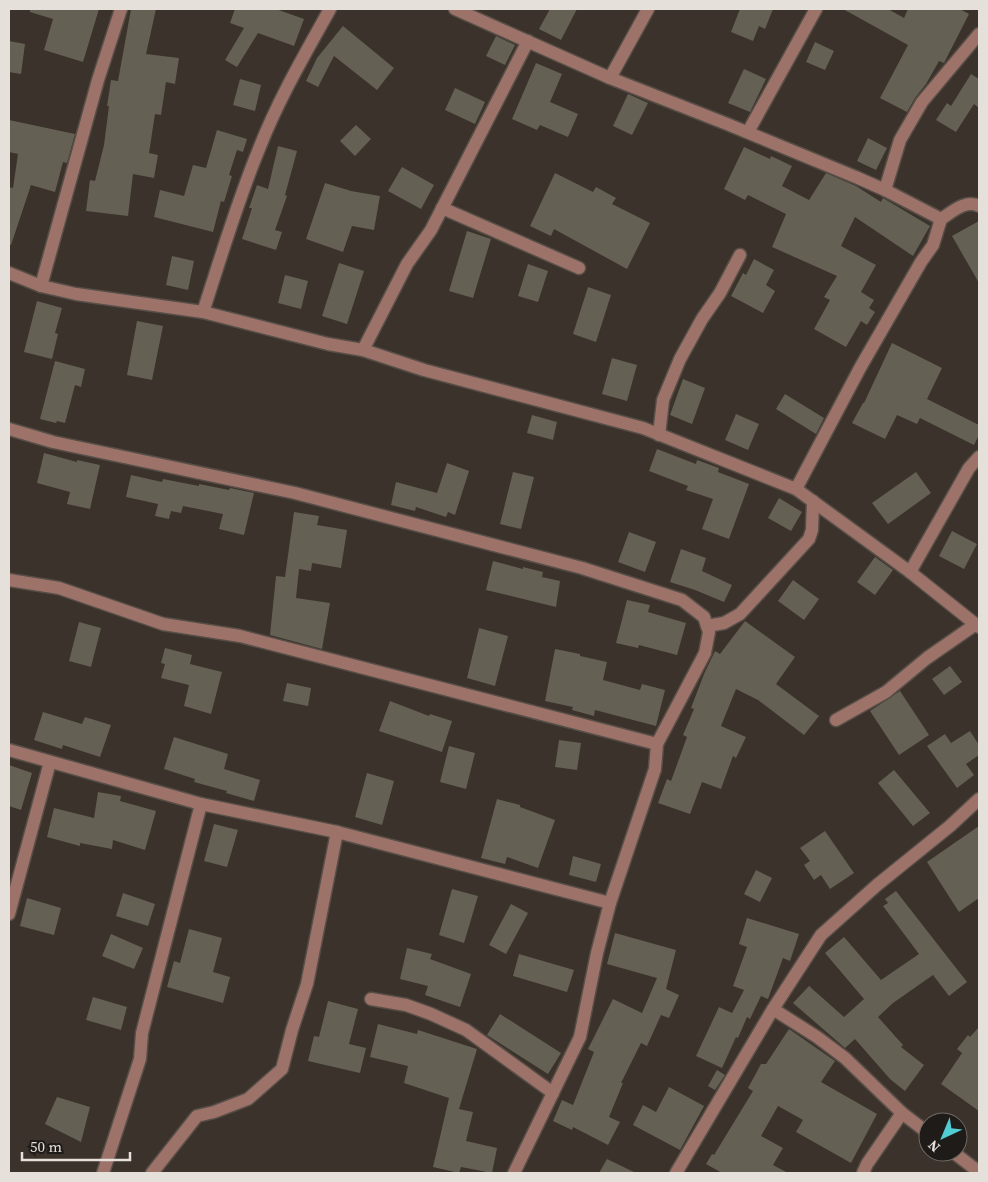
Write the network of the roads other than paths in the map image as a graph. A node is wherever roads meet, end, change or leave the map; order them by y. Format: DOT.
graph roads {
  1 [pos="121,9"];
  2 [pos="330,9"];
  3 [pos="455,9"];
  4 [pos="648,9"];
  5 [pos="816,9"];
  6 [pos="482,14"];
  7 [pos="979,34"];
  8 [pos="528,41"];
  9 [pos="610,78"];
  10 [pos="748,132"];
  11 [pos="884,190"];
  12 [pos="979,206"];
  13 [pos="442,208"];
  14 [pos="941,219"];
  15 [pos="740,255"];
  16 [pos="579,268"];
  17 [pos="9,273"];
  18 [pos="41,286"];
  19 [pos="203,312"];
  20 [pos="363,350"];
  21 [pos="9,429"];
  22 [pos="659,435"];
  23 [pos="979,457"];
  24 [pos="796,489"];
  25 [pos="813,501"];
  26 [pos="910,572"];
  27 [pos="9,580"];
  28 [pos="707,626"];
  29 [pos="978,626"];
  30 [pos="836,720"];
  31 [pos="657,744"];
  32 [pos="9,750"];
  33 [pos="50,762"];
  34 [pos="979,799"];
  35 [pos="201,804"];
  36 [pos="337,832"];
  37 [pos="610,903"];
  38 [pos="9,914"];
  39 [pos="371,999"];
  40 [pos="773,1010"];
  41 [pos="552,1093"];
  42 [pos="902,1113"];
  43 [pos="918,1125"];
  44 [pos="966,1162"];
  45 [pos="979,1172"];
  46 [pos="103,1173"];
  47 [pos="152,1173"];
  48 [pos="514,1173"];
  49 [pos="676,1173"];
  50 [pos="863,1173"];
  1 -- 18 [label="street"];
  2 -- 19 [label="street"];
  3 -- 6 [label="street"];
  4 -- 9 [label="street"];
  5 -- 10 [label="street"];
  6 -- 8 [label="street"];
  7 -- 11 [label="street"];
  8 -- 9 [label="street"];
  8 -- 13 [label="street"];
  9 -- 10 [label="street"];
  10 -- 11 [label="street"];
  11 -- 14 [label="street"];
  12 -- 14 [label="street"];
  13 -- 16 [label="street"];
  13 -- 20 [label="street"];
  14 -- 24 [label="street"];
  15 -- 22 [label="street"];
  17 -- 18 [label="street"];
  18 -- 19 [label="street"];
  19 -- 20 [label="street"];
  20 -- 22 [label="street"];
  21 -- 28 [label="street"];
  22 -- 24 [label="street"];
  23 -- 26 [label="street"];
  24 -- 25 [label="street"];
  25 -- 26 [label="street"];
  25 -- 28 [label="street"];
  26 -- 29 [label="street"];
  27 -- 31 [label="street"];
  28 -- 31 [label="street"];
  29 -- 30 [label="street"];
  31 -- 37 [label="street"];
  32 -- 33 [label="street"];
  33 -- 35 [label="street"];
  33 -- 38 [label="street"];
  34 -- 40 [label="street"];
  35 -- 36 [label="street"];
  35 -- 46 [label="street"];
  36 -- 37 [label="street"];
  36 -- 47 [label="street"];
  37 -- 41 [label="street"];
  39 -- 41 [label="street"];
  40 -- 42 [label="street"];
  40 -- 49 [label="street"];
  41 -- 48 [label="street"];
  42 -- 43 [label="street"];
  42 -- 50 [label="street"];
  44 -- 45 [label="street"];
}
